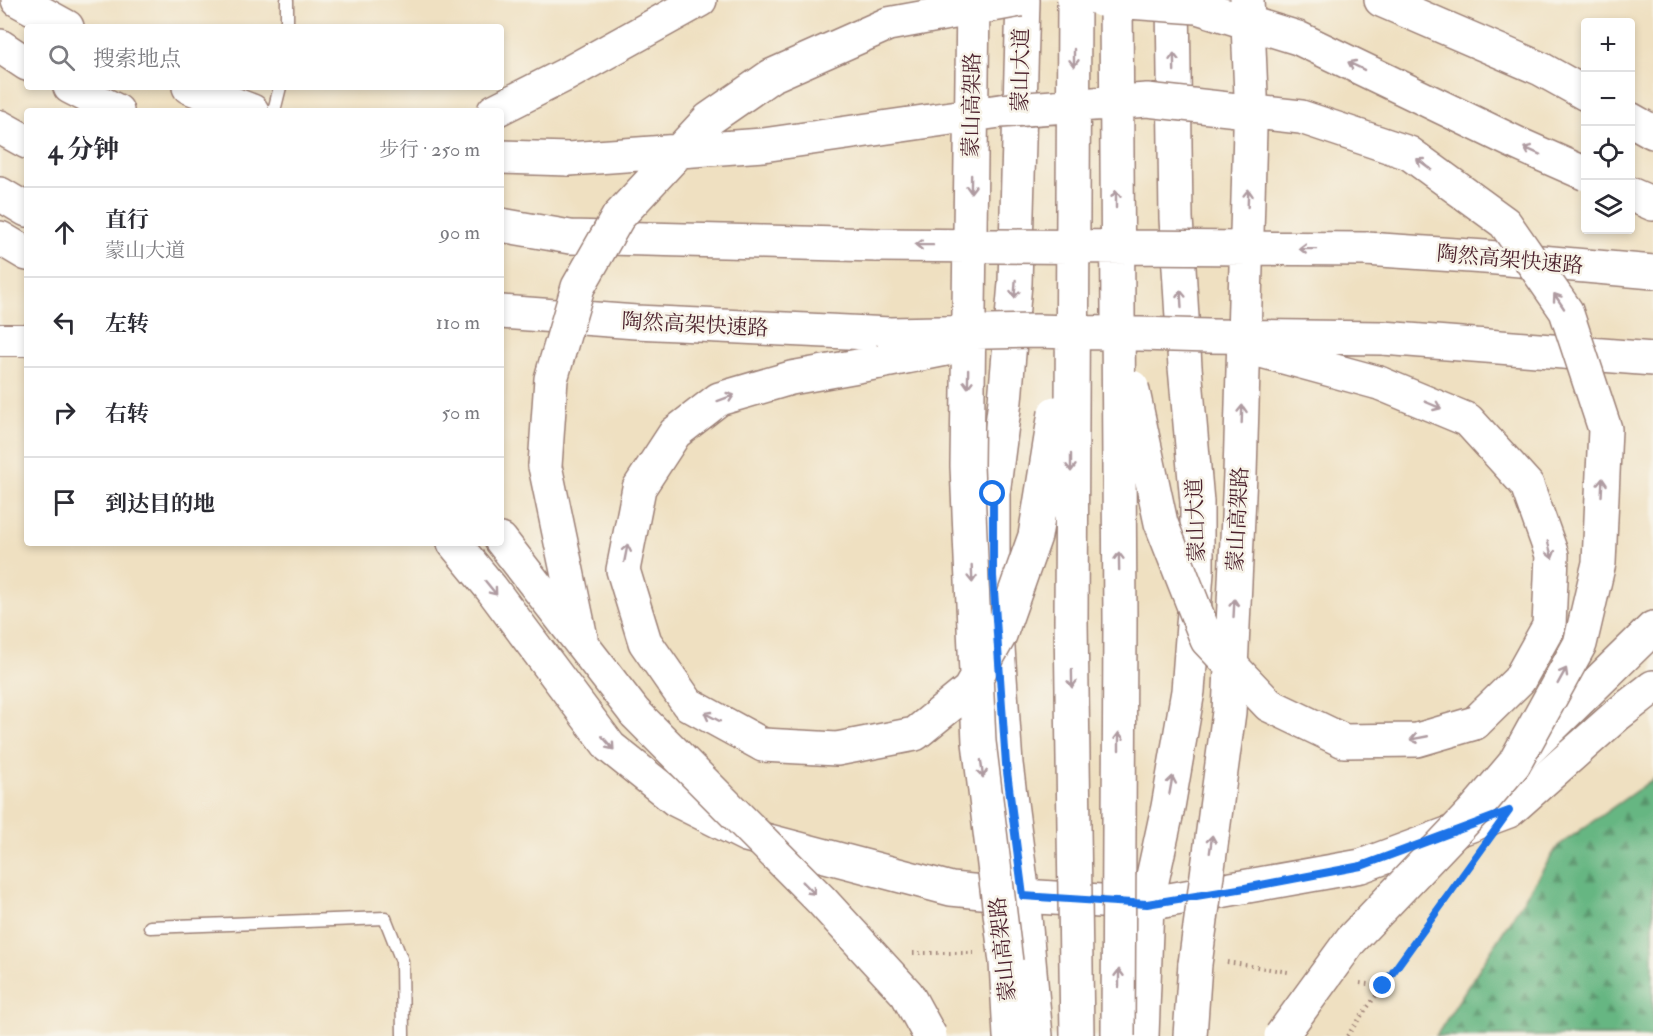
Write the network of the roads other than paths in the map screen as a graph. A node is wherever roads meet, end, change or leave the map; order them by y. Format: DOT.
graph roads {
  1 [pos="18,0"];
  2 [pos="287,0"];
  3 [pos="700,0"];
  4 [pos="973,0"];
  5 [pos="1022,0"];
  6 [pos="1074,0"];
  7 [pos="1101,0"];
  8 [pos="1116,0"];
  9 [pos="1173,0"];
  10 [pos="1247,0"];
  11 [pos="1381,0"];
  12 [pos="62,24"];
  13 [pos="287,24"];
  14 [pos="0,45"];
  15 [pos="24,62"];
  16 [pos="76,90"];
  17 [pos="197,90"];
  18 [pos="279,90"];
  19 [pos="1581,91"];
  20 [pos="111,108"];
  21 [pos="244,108"];
  22 [pos="275,108"];
  23 [pos="500,108"];
  24 [pos="1635,122"];
  25 [pos="0,127"];
  26 [pos="1653,132"];
  27 [pos="24,140"];
  28 [pos="504,157"];
  29 [pos="1581,172"];
  30 [pos="0,194"];
  31 [pos="24,208"];
  32 [pos="504,226"];
  33 [pos="0,238"];
  34 [pos="24,252"];
  35 [pos="1653,272"];
  36 [pos="1072,310"];
  37 [pos="504,312"];
  38 [pos="1117,319"];
  39 [pos="1209,336"];
  40 [pos="0,340"];
  41 [pos="24,340"];
  42 [pos="885,348"];
  43 [pos="1653,359"];
  44 [pos="504,544"];
  45 [pos="457,546"];
  46 [pos="1653,628"];
  47 [pos="582,645"];
  48 [pos="1653,687"];
  49 [pos="1514,764"];
  50 [pos="1023,896"];
  51 [pos="1147,904"];
  52 [pos="150,927"];
  53 [pos="403,1036"];
  54 [pos="930,1036"];
  55 [pos="1011,1036"];
  56 [pos="1036,1036"];
  57 [pos="1077,1036"];
  58 [pos="1118,1036"];
  59 [pos="1142,1036"];
  60 [pos="1190,1036"];
  61 [pos="1281,1036"];
  1 -- 12 [label="main road"];
  2 -- 13 [label="lane"];
  3 -- 23 [label="main road"];
  4 -- 55 [label="main road, 蒙山高架路, one-way, bridge"];
  5 -- 47 [label="main road, bridge"];
  5 -- 50 [label="main road, 蒙山大道, one-way"];
  6 -- 36 [label="main road, one-way, bridge"];
  29 -- 7 [label="main road, one-way, bridge"];
  38 -- 8 [label="main road, one-way, bridge"];
  51 -- 9 [label="main road, 蒙山大道, one-way"];
  60 -- 10 [label="main road, 蒙山高架路, one-way, bridge"];
  11 -- 19 [label="main road"];
  14 -- 15 [label="main road"];
  16 -- 20 [label="main road"];
  17 -- 21 [label="main road"];
  18 -- 22 [label="lane"];
  24 -- 26 [label="main road"];
  25 -- 27 [label="main road"];
  49 -- 28 [label="main road, one-way, bridge"];
  30 -- 31 [label="main road"];
  35 -- 32 [label="main road, 陶然高架快速路, one-way, bridge"];
  33 -- 34 [label="main road"];
  36 -- 42 [label="main road, one-way, bridge"];
  36 -- 57 [label="main road, one-way, bridge"];
  37 -- 42 [label="main road, 陶然高架快速路"];
  39 -- 38 [label="main road, one-way, bridge"];
  58 -- 38 [label="main road, one-way, bridge"];
  39 -- 42 [label="main road, bridge"];
  39 -- 43 [label="main road, bridge"];
  40 -- 41 [label="street"];
  44 -- 47 [label="main road"];
  45 -- 50 [label="main road, one-way"];
  46 -- 49 [label="main road, bridge"];
  47 -- 54 [label="main road, one-way, bridge"];
  48 -- 51 [label="main road"];
  49 -- 61 [label="main road, bridge"];
  50 -- 51 [label="main road"];
  50 -- 56 [label="main road, 蒙山大道"];
  51 -- 59 [label="main road, 蒙山大道"];
  52 -- 53 [label="lane"];
}
